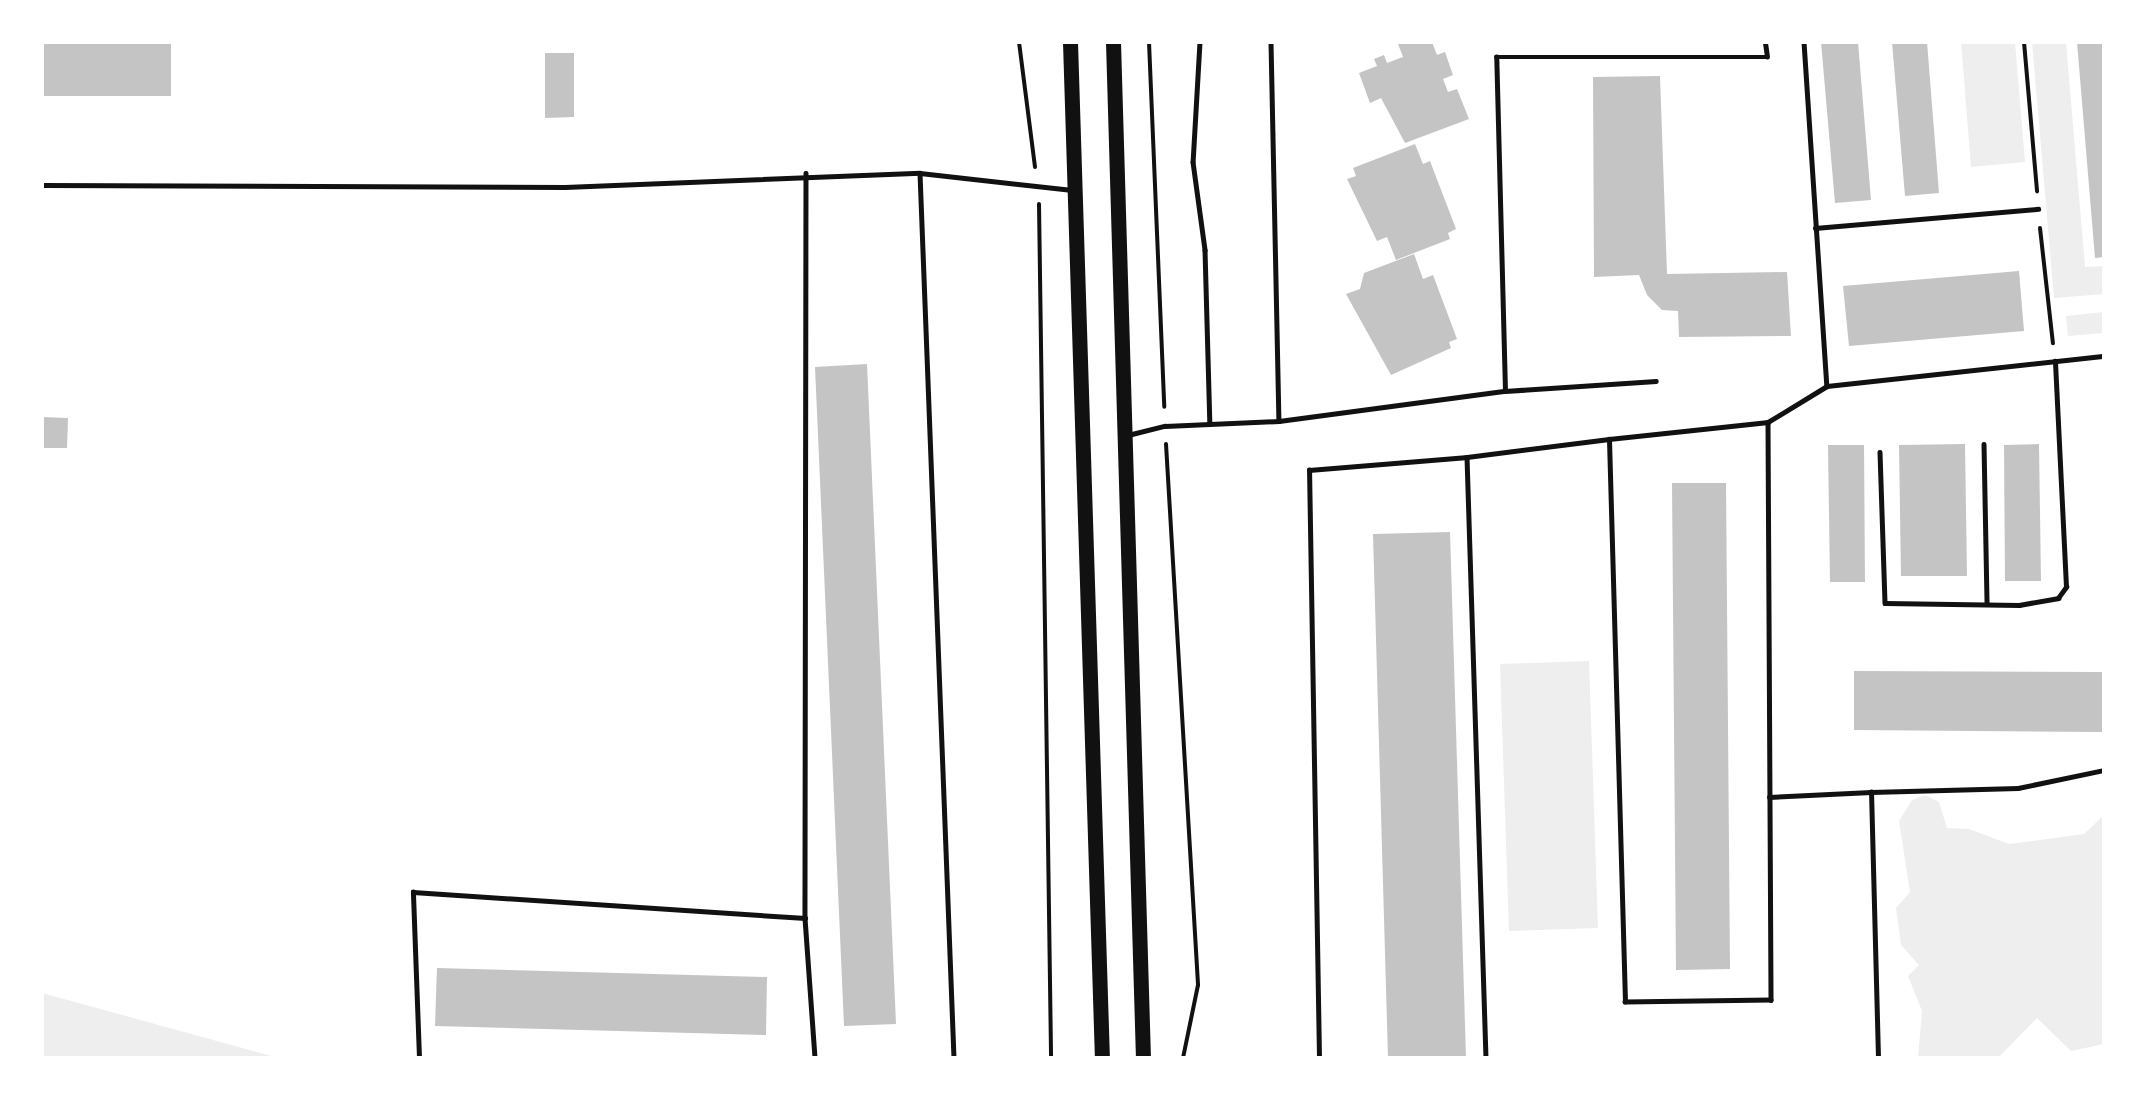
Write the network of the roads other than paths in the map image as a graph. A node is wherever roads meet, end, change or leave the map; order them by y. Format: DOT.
graph roads {
  1 [pos="1070,42"];
  2 [pos="1113,42"];
  3 [pos="1200,42"];
  4 [pos="1270,42"];
  5 [pos="1765,42"];
  6 [pos="1804,42"];
  7 [pos="806,173"];
  8 [pos="920,173"];
  9 [pos="42,185"];
  10 [pos="1078,190"];
  11 [pos="2038,209"];
  12 [pos="1815,228"];
  13 [pos="2104,356"];
  14 [pos="2055,361"];
  15 [pos="1656,381"];
  16 [pos="1827,386"];
  17 [pos="1505,391"];
  18 [pos="1279,422"];
  19 [pos="1768,423"];
  20 [pos="1210,424"];
  21 [pos="1125,435"];
  22 [pos="1609,439"];
  23 [pos="1984,444"];
  24 [pos="1880,452"];
  25 [pos="1467,457"];
  26 [pos="1987,604"];
  27 [pos="2104,770"];
  28 [pos="1871,792"];
  29 [pos="1769,797"];
  30 [pos="804,918"];
  31 [pos="419,1058"];
  32 [pos="815,1058"];
  33 [pos="954,1058"];
  34 [pos="1102,1058"];
  35 [pos="1143,1058"];
  36 [pos="1319,1058"];
  37 [pos="1486,1058"];
  38 [pos="1878,1058"];
  1 -- 10 [label="main road"];
  2 -- 21 [label="main road"];
  3 -- 20 [label="lane"];
  4 -- 18 [label="lane"];
  5 -- 17 [label="lane"];
  6 -- 12 [label="lane"];
  7 -- 8 [label="lane"];
  7 -- 9 [label="lane"];
  7 -- 30 [label="lane"];
  8 -- 10 [label="lane"];
  8 -- 33 [label="lane"];
  10 -- 34 [label="main road"];
  11 -- 12 [label="lane"];
  12 -- 16 [label="lane"];
  13 -- 14 [label="lane"];
  14 -- 16 [label="lane"];
  14 -- 26 [label="lane"];
  15 -- 17 [label="lane"];
  16 -- 19 [label="lane"];
  17 -- 18 [label="lane"];
  18 -- 20 [label="lane"];
  19 -- 22 [label="lane"];
  19 -- 29 [label="lane"];
  20 -- 21 [label="lane"];
  21 -- 35 [label="main road"];
  22 -- 25 [label="lane"];
  22 -- 29 [label="lane"];
  23 -- 26 [label="lane"];
  24 -- 26 [label="lane"];
  25 -- 36 [label="lane"];
  25 -- 37 [label="lane"];
  27 -- 28 [label="lane"];
  28 -- 29 [label="lane"];
  28 -- 38 [label="lane"];
  30 -- 31 [label="lane"];
  30 -- 32 [label="lane"];
}
